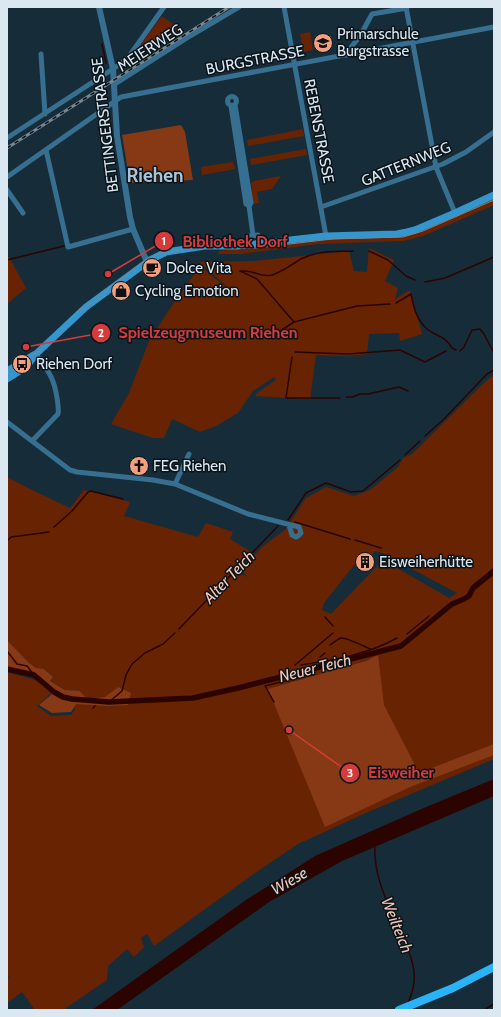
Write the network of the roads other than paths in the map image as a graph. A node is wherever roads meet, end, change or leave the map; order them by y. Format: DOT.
graph roads {
  1 [pos="99,7"];
  2 [pos="164,7"];
  3 [pos="239,7"];
  4 [pos="284,7"];
  5 [pos="406,8"];
  6 [pos="494,27"];
  7 [pos="413,42"];
  8 [pos="41,54"];
  9 [pos="347,55"];
  10 [pos="295,65"];
  11 [pos="113,69"];
  12 [pos="115,84"];
  13 [pos="115,100"];
  14 [pos="233,106"];
  15 [pos="45,114"];
  16 [pos="494,132"];
  17 [pos="7,138"];
  18 [pos="46,150"];
  19 [pos="436,166"];
  20 [pos="7,177"];
  21 [pos="7,190"];
  22 [pos="494,195"];
  23 [pos="321,207"];
  24 [pos="23,213"];
  25 [pos="455,214"];
  26 [pos="133,229"];
  27 [pos="253,235"];
  28 [pos="326,236"];
  29 [pos="260,244"];
  30 [pos="250,245"];
  31 [pos="147,262"];
  32 [pos="36,354"];
  33 [pos="7,371"];
  34 [pos="7,379"];
  35 [pos="7,422"];
  36 [pos="32,442"];
  37 [pos="189,454"];
  38 [pos="175,484"];
  39 [pos="288,525"];
  40 [pos="494,967"];
  41 [pos="401,1010"];
  1 -- 11 [label="street, BETTINGERSTRASSE"];
  2 -- 11 [label="street"];
  3 -- 12 [label="street, MEIERWEG"];
  4 -- 10 [label="street, REBENSTRASSE"];
  5 -- 7 [label="street"];
  5 -- 9 [label="street"];
  6 -- 7 [label="street, BURGSTRASSE"];
  7 -- 9 [label="street, BURGSTRASSE"];
  7 -- 19 [label="street"];
  8 -- 15 [label="street"];
  9 -- 10 [label="street, BURGSTRASSE"];
  10 -- 13 [label="street, BURGSTRASSE"];
  10 -- 23 [label="street, REBENSTRASSE"];
  11 -- 12 [label="street, BETTINGERSTRASSE"];
  11 -- 15 [label="street"];
  12 -- 13 [label="street, BETTINGERSTRASSE"];
  13 -- 18 [label="street"];
  13 -- 26 [label="street, BETTINGERSTRASSE"];
  14 -- 27 [label="street"];
  15 -- 17 [label="street"];
  16 -- 19 [label="street, GATTERNWEG"];
  18 -- 20 [label="street"];
  18 -- 26 [label="street"];
  19 -- 23 [label="street, GATTERNWEG"];
  19 -- 25 [label="street"];
  21 -- 24 [label="street"];
  22 -- 25 [label="main road"];
  23 -- 28 [label="street, REBENSTRASSE"];
  25 -- 28 [label="main road"];
  26 -- 31 [label="street, BETTINGERSTRASSE"];
  27 -- 29 [label="street"];
  27 -- 30 [label="street"];
  28 -- 29 [label="main road"];
  29 -- 30 [label="main road"];
  30 -- 31 [label="main road"];
  31 -- 32 [label="main road"];
  32 -- 33 [label="main road"];
  32 -- 34 [label="main road"];
  32 -- 36 [label="street"];
  35 -- 36 [label="street"];
  36 -- 38 [label="street"];
  37 -- 38 [label="street"];
  38 -- 39 [label="street"];
  40 -- 41 [label="main road"];
}
